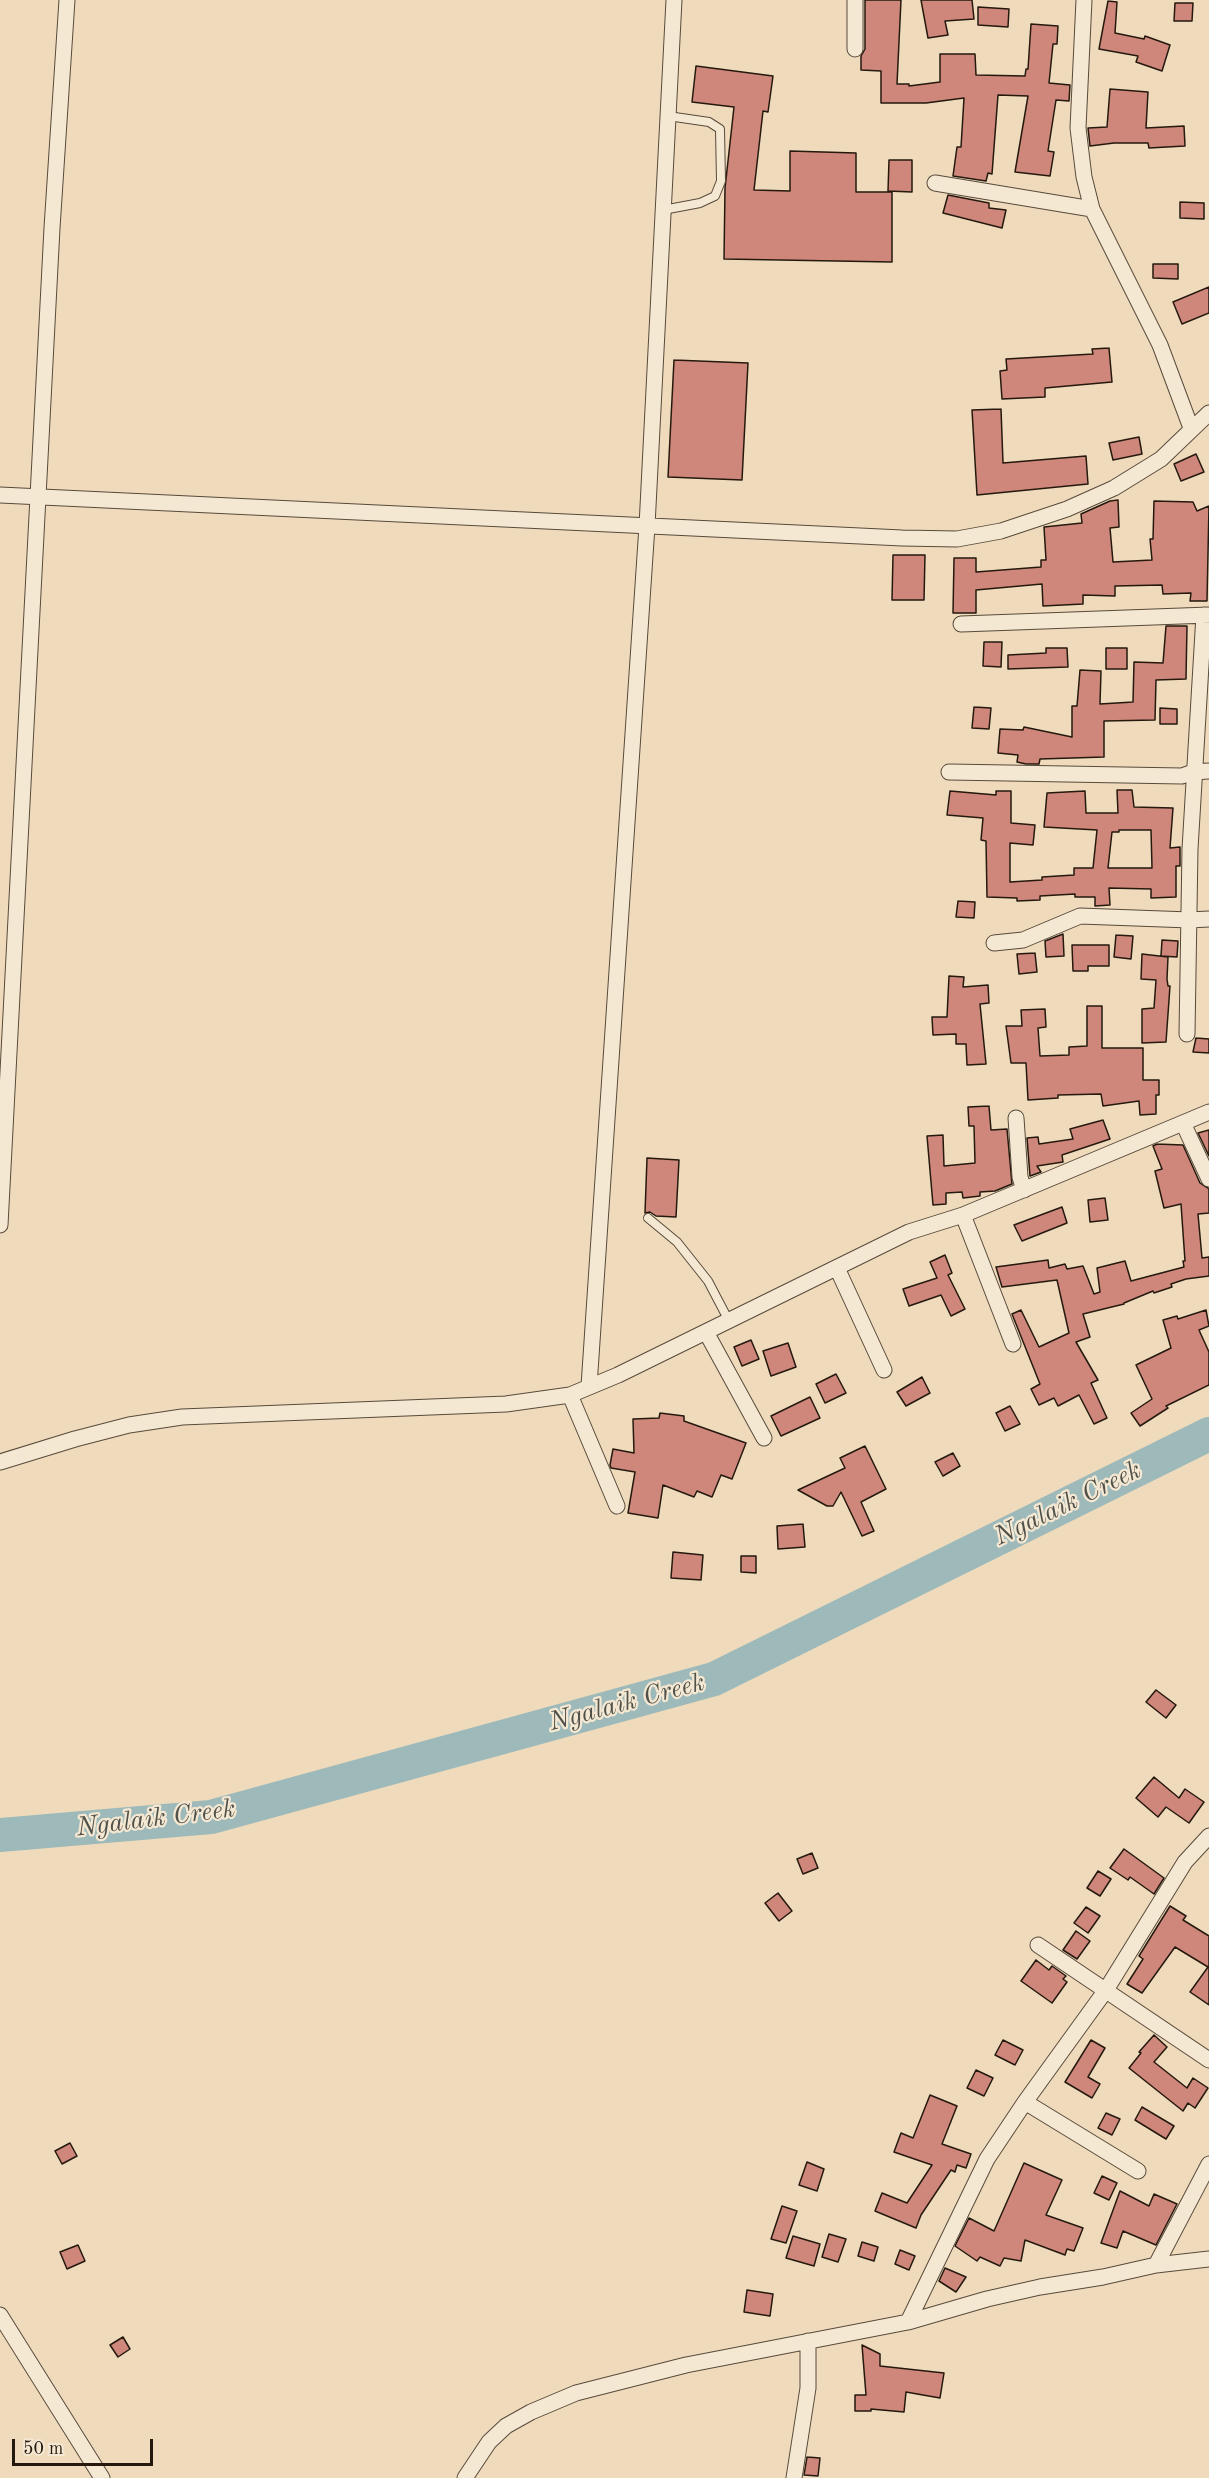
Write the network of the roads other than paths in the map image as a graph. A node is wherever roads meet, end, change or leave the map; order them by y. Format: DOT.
graph roads {
  1 [pos="67,0"];
  2 [pos="674,0"];
  3 [pos="855,0"];
  4 [pos="1084,0"];
  5 [pos="855,49"];
  6 [pos="667,115"];
  7 [pos="935,183"];
  8 [pos="1092,208"];
  9 [pos="662,210"];
  10 [pos="1209,413"];
  11 [pos="1191,428"];
  12 [pos="0,495"];
  13 [pos="38,497"];
  14 [pos="647,526"];
  15 [pos="1206,615"];
  16 [pos="961,624"];
  17 [pos="1209,771"];
  18 [pos="949,772"];
  19 [pos="1193,772"];
  20 [pos="1209,919"];
  21 [pos="1190,920"];
  22 [pos="994,943"];
  23 [pos="1187,1034"];
  24 [pos="1209,1112"];
  25 [pos="1016,1118"];
  26 [pos="1183,1123"];
  27 [pos="1209,1179"];
  28 [pos="1024,1190"];
  29 [pos="963,1215"];
  30 [pos="648,1218"];
  31 [pos="0,1224"];
  32 [pos="837,1268"];
  33 [pos="729,1321"];
  34 [pos="706,1332"];
  35 [pos="1013,1344"];
  36 [pos="884,1370"];
  37 [pos="589,1386"];
  38 [pos="570,1395"];
  39 [pos="764,1438"];
  40 [pos="0,1462"];
  41 [pos="617,1506"];
  42 [pos="1209,1836"];
  43 [pos="1038,1945"];
  44 [pos="1106,1990"];
  45 [pos="1209,2060"];
  46 [pos="1025,2102"];
  47 [pos="1209,2164"];
  48 [pos="1138,2171"];
  49 [pos="1209,2259"];
  50 [pos="1156,2265"];
  51 [pos="0,2314"];
  52 [pos="908,2322"];
  53 [pos="808,2341"];
  54 [pos="102,2478"];
  55 [pos="465,2478"];
  56 [pos="794,2478"];
  1 -- 13 [label="street"];
  2 -- 6 [label="street"];
  3 -- 5 [label="street"];
  4 -- 8 [label="street"];
  6 -- 9 [label="street"];
  6 -- 9 [label="lane"];
  7 -- 8 [label="street"];
  8 -- 11 [label="street"];
  9 -- 14 [label="street"];
  10 -- 11 [label="street"];
  11 -- 14 [label="street"];
  12 -- 13 [label="street"];
  13 -- 14 [label="street"];
  13 -- 31 [label="street"];
  14 -- 37 [label="street"];
  15 -- 16 [label="street"];
  15 -- 19 [label="street"];
  17 -- 19 [label="street"];
  18 -- 19 [label="street"];
  19 -- 21 [label="street"];
  20 -- 21 [label="street"];
  21 -- 22 [label="street"];
  21 -- 23 [label="street"];
  24 -- 26 [label="street"];
  25 -- 28 [label="street"];
  26 -- 27 [label="street"];
  26 -- 28 [label="street"];
  28 -- 29 [label="street"];
  29 -- 32 [label="street"];
  29 -- 35 [label="street"];
  30 -- 33 [label="lane"];
  32 -- 33 [label="street"];
  32 -- 36 [label="street"];
  33 -- 34 [label="street"];
  34 -- 37 [label="street"];
  34 -- 39 [label="street"];
  37 -- 38 [label="street"];
  38 -- 40 [label="street"];
  38 -- 41 [label="street"];
  42 -- 44 [label="street"];
  43 -- 44 [label="street"];
  44 -- 45 [label="street"];
  44 -- 46 [label="street"];
  46 -- 48 [label="street"];
  46 -- 52 [label="street"];
  47 -- 50 [label="street"];
  49 -- 50 [label="street"];
  50 -- 52 [label="street"];
  51 -- 54 [label="street"];
  52 -- 53 [label="street"];
  53 -- 55 [label="street"];
  53 -- 56 [label="street"];
}
